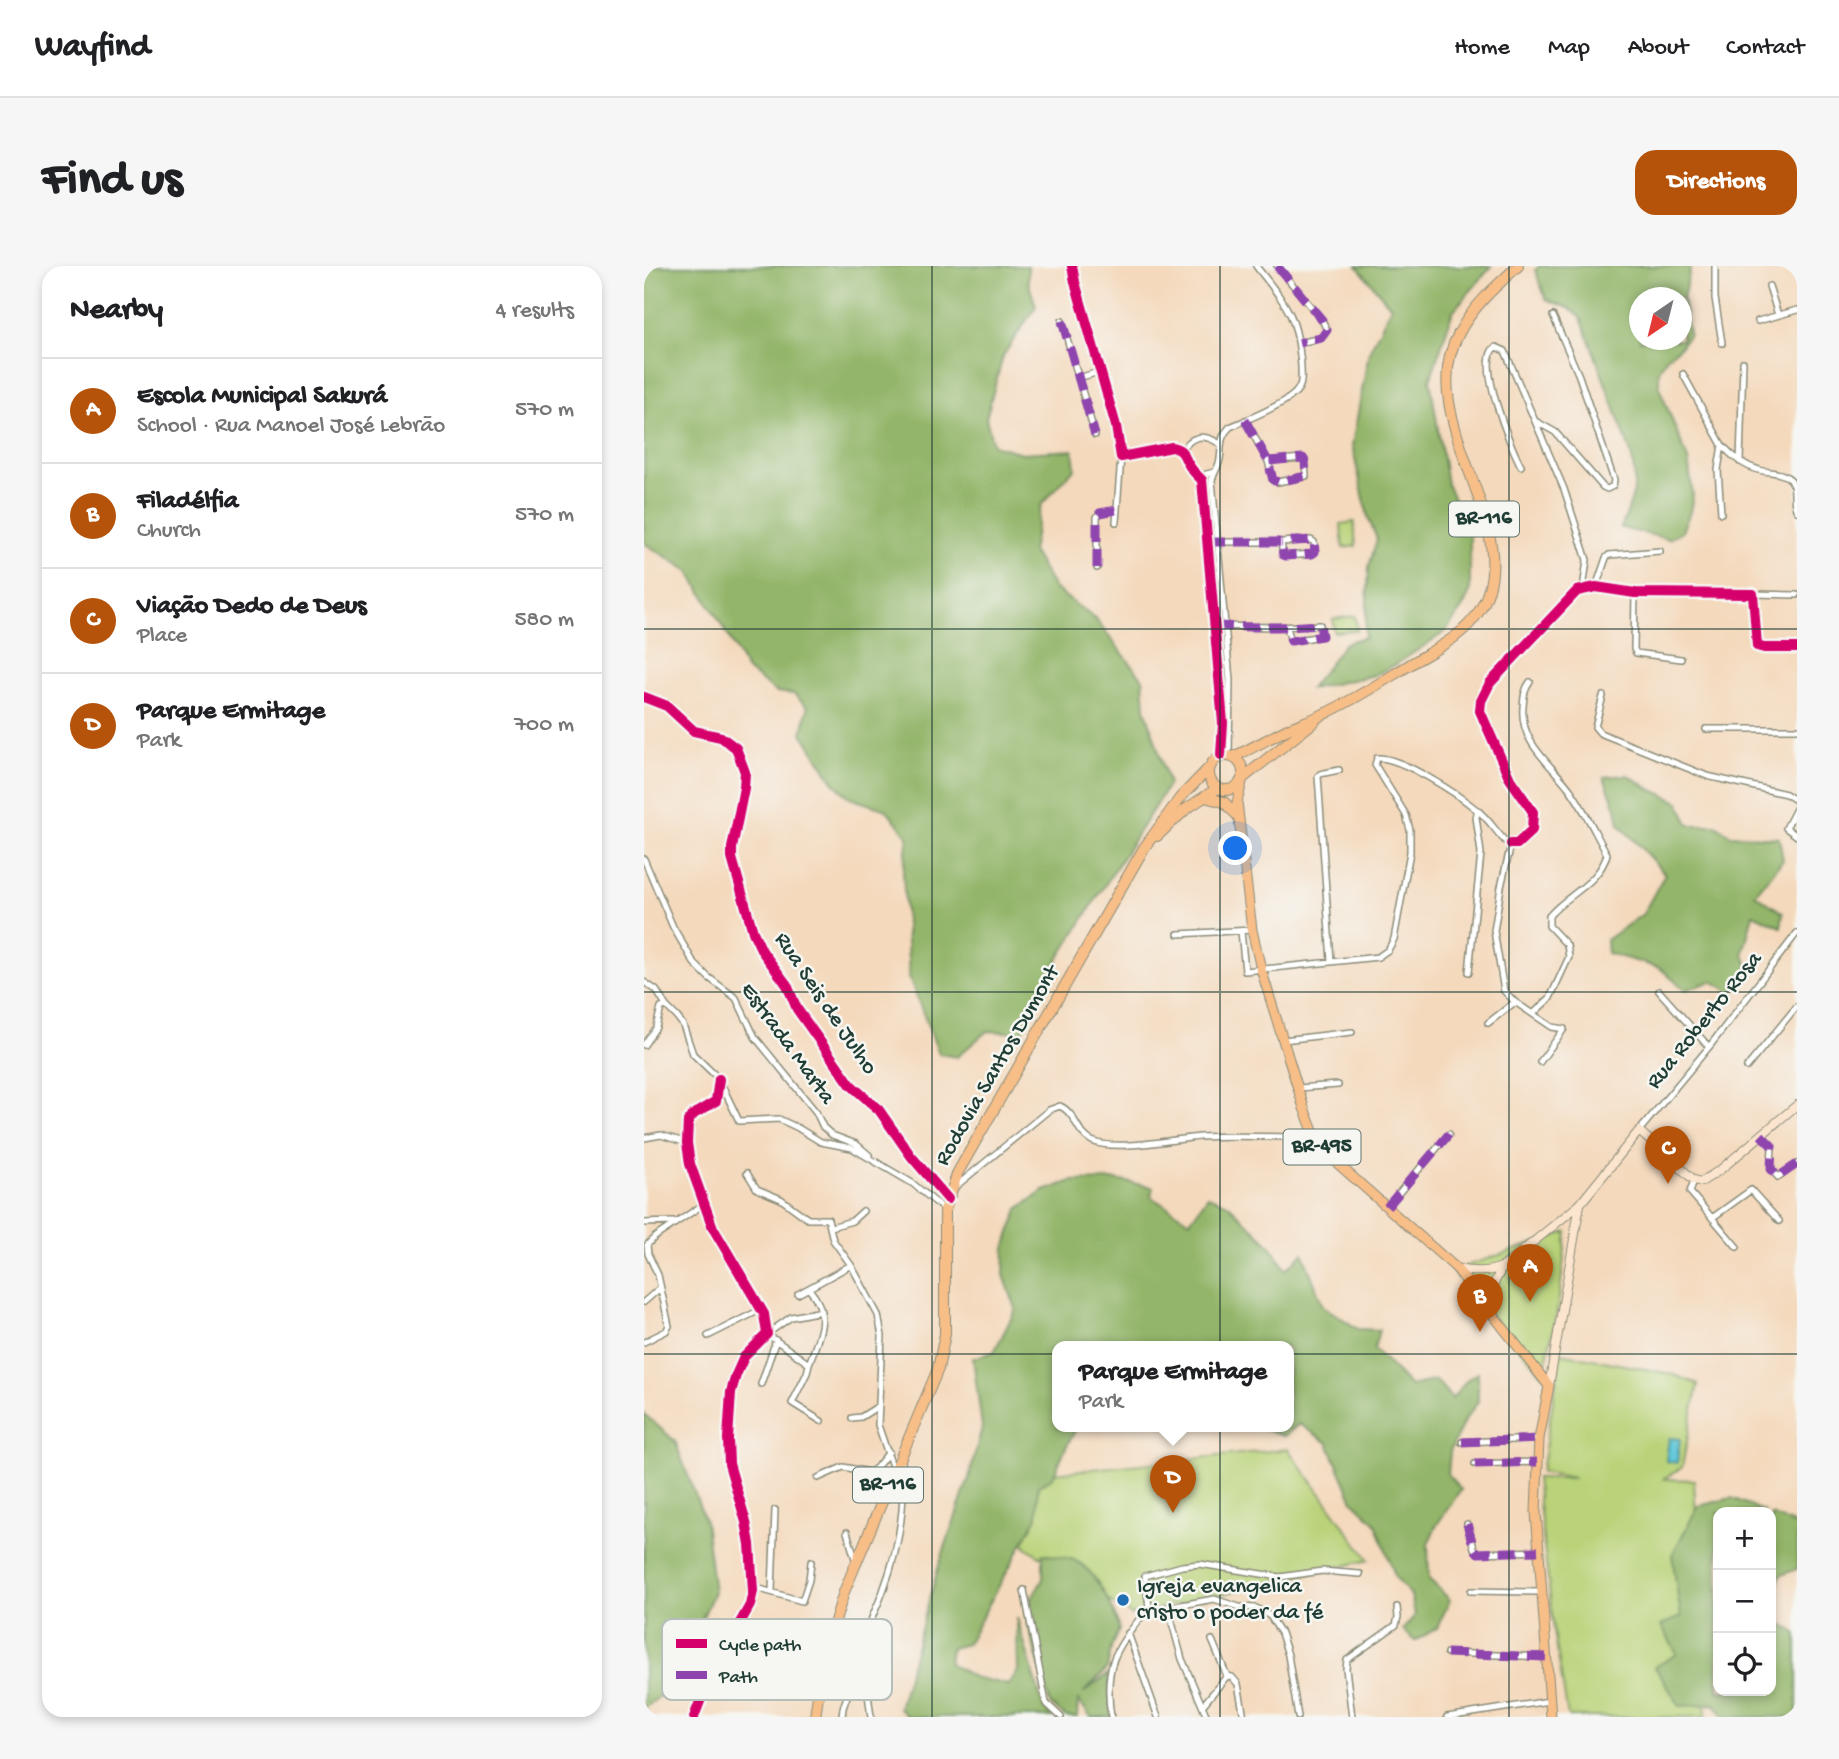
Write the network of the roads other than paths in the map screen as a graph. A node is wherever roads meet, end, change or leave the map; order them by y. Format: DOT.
graph roads {
  1 [pos="1072,266"];
  2 [pos="1256,266"];
  3 [pos="1277,266"];
  4 [pos="1518,266"];
  5 [pos="1715,266"];
  6 [pos="1769,286"];
  7 [pos="1797,310"];
  8 [pos="1778,315"];
  9 [pos="1553,316"];
  10 [pos="1062,321"];
  11 [pos="1758,321"];
  12 [pos="1299,343"];
  13 [pos="1722,343"];
  14 [pos="1743,362"];
  15 [pos="1099,372"];
  16 [pos="1683,374"];
  17 [pos="1078,378"];
  18 [pos="1245,420"];
  19 [pos="1536,422"];
  20 [pos="1095,435"];
  21 [pos="1220,444"];
  22 [pos="1722,445"];
  23 [pos="1184,453"];
  24 [pos="1121,457"];
  25 [pos="1268,461"];
  26 [pos="1741,462"];
  27 [pos="1521,466"];
  28 [pos="1214,472"];
  29 [pos="1196,474"];
  30 [pos="1116,510"];
  31 [pos="1797,511"];
  32 [pos="1721,513"];
  33 [pos="1116,522"];
  34 [pos="1208,542"];
  35 [pos="1218,542"];
  36 [pos="1281,542"];
  37 [pos="1660,551"];
  38 [pos="1097,568"];
  39 [pos="1596,587"];
  40 [pos="1583,589"];
  41 [pos="1635,593"];
  42 [pos="1754,594"];
  43 [pos="1797,595"];
  44 [pos="1214,626"];
  45 [pos="1225,626"];
  46 [pos="1287,628"];
  47 [pos="1797,648"];
  48 [pos="1681,659"];
  49 [pos="1530,681"];
  50 [pos="1603,696"];
  51 [pos="644,697"];
  52 [pos="1324,715"];
  53 [pos="1706,729"];
  54 [pos="1797,729"];
  55 [pos="1228,756"];
  56 [pos="1209,768"];
  57 [pos="1339,769"];
  58 [pos="1243,778"];
  59 [pos="1220,789"];
  60 [pos="1204,797"];
  61 [pos="1797,801"];
  62 [pos="1797,807"];
  63 [pos="1478,810"];
  64 [pos="1238,816"];
  65 [pos="1797,836"];
  66 [pos="1511,845"];
  67 [pos="1144,848"];
  68 [pos="644,859"];
  69 [pos="1252,930"];
  70 [pos="1241,931"];
  71 [pos="1797,933"];
  72 [pos="1178,934"];
  73 [pos="1331,961"];
  74 [pos="1261,969"];
  75 [pos="1469,972"];
  76 [pos="644,982"];
  77 [pos="1659,991"];
  78 [pos="1515,1002"];
  79 [pos="666,1006"];
  80 [pos="1797,1006"];
  81 [pos="1534,1013"];
  82 [pos="1488,1023"];
  83 [pos="1352,1032"];
  84 [pos="644,1035"];
  85 [pos="1283,1040"];
  86 [pos="645,1043"];
  87 [pos="1709,1047"];
  88 [pos="1540,1062"];
  89 [pos="1747,1067"];
  90 [pos="719,1079"];
  91 [pos="1338,1085"];
  92 [pos="1298,1088"];
  93 [pos="1797,1105"];
  94 [pos="1639,1131"];
  95 [pos="1449,1134"];
  96 [pos="1761,1135"];
  97 [pos="1315,1136"];
  98 [pos="644,1138"];
  99 [pos="687,1143"];
  100 [pos="876,1162"];
  101 [pos="1797,1164"];
  102 [pos="747,1173"];
  103 [pos="1693,1180"];
  104 [pos="949,1194"];
  105 [pos="704,1204"];
  106 [pos="1580,1204"];
  107 [pos="1387,1207"];
  108 [pos="945,1210"];
  109 [pos="863,1211"];
  110 [pos="1712,1218"];
  111 [pos="1779,1221"];
  112 [pos="676,1222"];
  113 [pos="644,1223"];
  114 [pos="831,1227"];
  115 [pos="1737,1247"];
  116 [pos="851,1265"];
  117 [pos="1504,1266"];
  118 [pos="1457,1269"];
  119 [pos="660,1288"];
  120 [pos="809,1289"];
  121 [pos="798,1294"];
  122 [pos="644,1302"];
  123 [pos="762,1309"];
  124 [pos="822,1311"];
  125 [pos="1491,1311"];
  126 [pos="767,1334"];
  127 [pos="708,1336"];
  128 [pos="776,1340"];
  129 [pos="644,1342"];
  130 [pos="809,1364"];
  131 [pos="761,1384"];
  132 [pos="1549,1385"];
  133 [pos="877,1407"];
  134 [pos="852,1418"];
  135 [pos="821,1421"];
  136 [pos="1539,1439"];
  137 [pos="1462,1442"];
  138 [pos="902,1450"];
  139 [pos="889,1452"];
  140 [pos="1537,1462"];
  141 [pos="1475,1464"];
  142 [pos="894,1472"];
  143 [pos="818,1478"];
  144 [pos="775,1510"];
  145 [pos="1467,1524"];
  146 [pos="847,1532"];
  147 [pos="1538,1551"];
  148 [pos="856,1562"];
  149 [pos="811,1563"];
  150 [pos="1360,1574"];
  151 [pos="753,1587"];
  152 [pos="1024,1590"];
  153 [pos="772,1591"];
  154 [pos="1471,1591"];
  155 [pos="1541,1592"];
  156 [pos="1149,1607"];
  157 [pos="1397,1607"];
  158 [pos="1168,1608"];
  159 [pos="742,1619"];
  160 [pos="836,1619"];
  161 [pos="871,1619"];
  162 [pos="1128,1633"];
  163 [pos="1212,1640"];
  164 [pos="1447,1653"];
  165 [pos="1546,1657"];
  166 [pos="1227,1676"];
  167 [pos="701,1700"];
  168 [pos="846,1700"];
  169 [pos="1549,1701"];
  170 [pos="1203,1705"];
  171 [pos="694,1717"];
  172 [pos="842,1717"];
  173 [pos="1061,1717"];
  174 [pos="1111,1717"];
  175 [pos="1158,1717"];
  176 [pos="1207,1717"];
  177 [pos="1244,1717"];
  178 [pos="1298,1717"];
  179 [pos="1352,1717"];
  180 [pos="1447,1717"];
  181 [pos="1551,1717"];
  1 -- 15 [label="street"];
  2 -- 12 [label="street"];
  3 -- 12 [label="street"];
  4 -- 52 [label="highway, BR-116"];
  5 -- 13 [label="street"];
  6 -- 8 [label="street"];
  7 -- 8 [label="street"];
  8 -- 11 [label="street"];
  9 -- 19 [label="street"];
  10 -- 17 [label="street"];
  12 -- 18 [label="street"];
  14 -- 26 [label="street"];
  15 -- 17 [label="street"];
  15 -- 24 [label="street"];
  16 -- 22 [label="street"];
  17 -- 20 [label="street"];
  18 -- 21 [label="street"];
  18 -- 25 [label="street"];
  19 -- 27 [label="street"];
  19 -- 40 [label="street"];
  21 -- 23 [label="street"];
  21 -- 28 [label="street"];
  22 -- 26 [label="street"];
  22 -- 32 [label="street"];
  23 -- 24 [label="street"];
  23 -- 29 [label="street"];
  24 -- 30 [label="street"];
  25 -- 25 [label="street"];
  26 -- 31 [label="street"];
  28 -- 29 [label="street"];
  28 -- 35 [label="street"];
  29 -- 34 [label="street"];
  30 -- 33 [label="street"];
  30 -- 38 [label="street"];
  34 -- 35 [label="street"];
  34 -- 44 [label="street"];
  35 -- 36 [label="street"];
  35 -- 45 [label="street"];
  36 -- 36 [label="street"];
  37 -- 39 [label="street"];
  39 -- 40 [label="street"];
  39 -- 41 [label="street"];
  40 -- 66 [label="street"];
  41 -- 42 [label="street"];
  41 -- 48 [label="street"];
  42 -- 43 [label="street"];
  42 -- 47 [label="street"];
  44 -- 45 [label="street"];
  44 -- 55 [label="street"];
  45 -- 46 [label="street"];
  45 -- 55 [label="street"];
  46 -- 46 [label="street"];
  49 -- 81 [label="street"];
  50 -- 61 [label="street"];
  51 -- 104 [label="street, Rua Seis de Julho"];
  52 -- 55 [label="highway, BR-116"];
  52 -- 58 [label="highway, BR-116"];
  53 -- 54 [label="street"];
  55 -- 56 [label="highway, BR-116"];
  55 -- 58 [label="highway"];
  56 -- 59 [label="highway"];
  56 -- 67 [label="highway, BR-116"];
  57 -- 73 [label="street"];
  58 -- 59 [label="highway, BR-116"];
  58 -- 64 [label="main road, BR-495"];
  59 -- 60 [label="highway, BR-116"];
  59 -- 64 [label="main road, BR-495"];
  60 -- 64 [label="highway"];
  60 -- 67 [label="highway, BR-116"];
  62 -- 65 [label="street"];
  63 -- 66 [label="street"];
  63 -- 73 [label="street"];
  63 -- 75 [label="street"];
  64 -- 69 [label="main road, BR-495"];
  66 -- 78 [label="street"];
  67 -- 104 [label="highway, Rodovia Santos Dumont / BR-116"];
  68 -- 100 [label="street, Estrada Marta"];
  69 -- 70 [label="street"];
  69 -- 74 [label="main road, BR-495"];
  70 -- 72 [label="street"];
  70 -- 74 [label="street"];
  71 -- 87 [label="street, Rua Roberto Rosa"];
  73 -- 74 [label="street"];
  74 -- 85 [label="main road, BR-495"];
  76 -- 79 [label="street"];
  77 -- 87 [label="street"];
  78 -- 81 [label="street"];
  78 -- 82 [label="street"];
  79 -- 86 [label="street"];
  79 -- 90 [label="street"];
  80 -- 89 [label="street"];
  81 -- 88 [label="street"];
  83 -- 85 [label="street"];
  84 -- 86 [label="street"];
  85 -- 92 [label="main road, BR-495"];
  87 -- 94 [label="street, Rua Roberto Rosa"];
  90 -- 99 [label="street"];
  90 -- 100 [label="street"];
  91 -- 92 [label="street"];
  92 -- 97 [label="main road, BR-495"];
  93 -- 96 [label="street"];
  94 -- 103 [label="street"];
  94 -- 106 [label="street"];
  95 -- 107 [label="street"];
  96 -- 101 [label="street"];
  96 -- 103 [label="street"];
  97 -- 104 [label="street"];
  97 -- 107 [label="main road, BR-495"];
  98 -- 99 [label="street"];
  99 -- 105 [label="street"];
  100 -- 108 [label="street"];
  102 -- 114 [label="street"];
  103 -- 110 [label="street"];
  104 -- 108 [label="highway, Rodovia Santos Dumont / BR-116"];
  105 -- 112 [label="street"];
  105 -- 123 [label="street"];
  106 -- 117 [label="street"];
  106 -- 132 [label="street"];
  107 -- 118 [label="main road, BR-495"];
  108 -- 138 [label="highway, Rodovia Santos Dumont / BR-116"];
  109 -- 114 [label="street"];
  110 -- 111 [label="street"];
  110 -- 115 [label="street"];
  112 -- 113 [label="street"];
  112 -- 119 [label="street"];
  114 -- 116 [label="street"];
  116 -- 120 [label="street"];
  116 -- 133 [label="street"];
  117 -- 118 [label="street"];
  117 -- 125 [label="street"];
  118 -- 125 [label="main road, BR-495"];
  119 -- 122 [label="street"];
  119 -- 129 [label="street"];
  120 -- 121 [label="street"];
  120 -- 124 [label="street"];
  123 -- 126 [label="street"];
  123 -- 127 [label="street"];
  124 -- 126 [label="street"];
  124 -- 130 [label="street"];
  125 -- 132 [label="main road, BR-495"];
  126 -- 128 [label="street"];
  126 -- 151 [label="street"];
  128 -- 130 [label="street"];
  128 -- 131 [label="street"];
  130 -- 135 [label="street"];
  132 -- 136 [label="main road"];
  133 -- 134 [label="street"];
  133 -- 139 [label="street"];
  136 -- 137 [label="street"];
  136 -- 140 [label="main road"];
  138 -- 142 [label="highway, Rodovia Santos Dumont / BR-116"];
  138 -- 161 [label="street"];
  139 -- 142 [label="street"];
  139 -- 143 [label="street"];
  140 -- 141 [label="street"];
  140 -- 147 [label="main road"];
  142 -- 148 [label="highway, Rodovia Santos Dumont / BR-116"];
  144 -- 153 [label="street"];
  145 -- 147 [label="street"];
  146 -- 148 [label="street"];
  147 -- 155 [label="main road"];
  148 -- 160 [label="highway, Rodovia Santos Dumont / BR-116"];
  149 -- 153 [label="street"];
  150 -- 156 [label="street"];
  151 -- 153 [label="street"];
  151 -- 159 [label="street"];
  152 -- 173 [label="street"];
  154 -- 155 [label="street"];
  155 -- 165 [label="main road"];
  156 -- 158 [label="street"];
  156 -- 162 [label="street"];
  157 -- 179 [label="street"];
  158 -- 170 [label="street"];
  158 -- 178 [label="street"];
  162 -- 174 [label="street"];
  162 -- 175 [label="street"];
  163 -- 166 [label="street"];
  164 -- 165 [label="street"];
  165 -- 169 [label="main road"];
  166 -- 170 [label="street"];
  166 -- 177 [label="street"];
  167 -- 171 [label="street"];
  168 -- 172 [label="street"];
  169 -- 180 [label="street"];
  169 -- 181 [label="main road"];
  170 -- 176 [label="street"];
}
